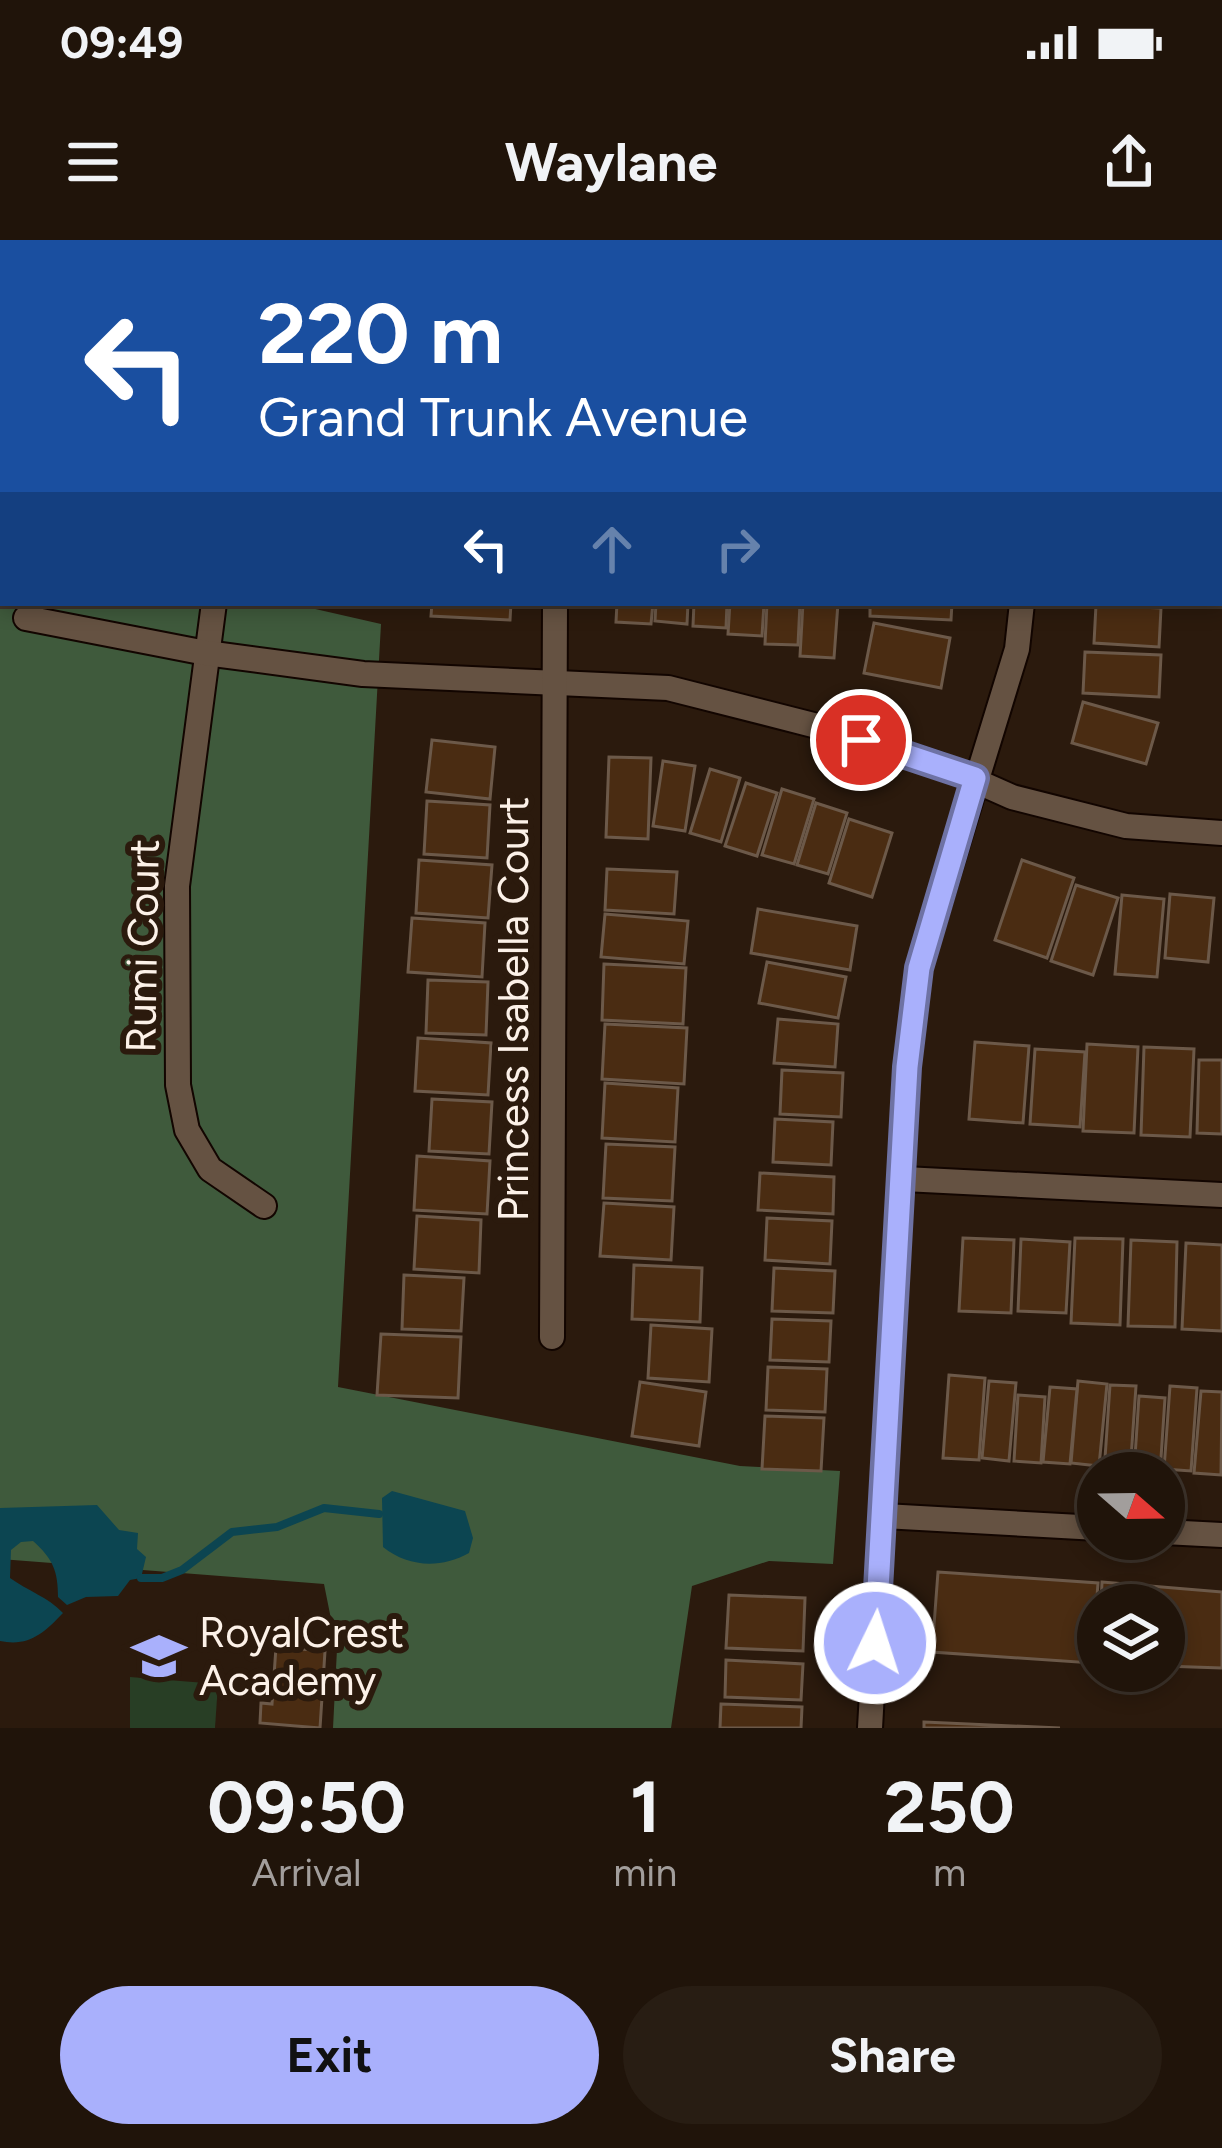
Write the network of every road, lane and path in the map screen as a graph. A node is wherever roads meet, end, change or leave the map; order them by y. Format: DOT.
graph roads {
  1 [pos="214,606"];
  2 [pos="555,606"];
  3 [pos="1022,606"];
  4 [pos="26,618"];
  5 [pos="206,653"];
  6 [pos="555,682"];
  7 [pos="975,778"];
  8 [pos="1222,832"];
  9 [pos="904,1179"];
  10 [pos="1222,1195"];
  11 [pos="264,1206"];
  12 [pos="552,1337"];
  13 [pos="884,1516"];
  14 [pos="1077,1527"];
  15 [pos="1185,1533"];
  16 [pos="1222,1535"];
  17 [pos="870,1728"];
  1 -- 5 [label="street, Rumi Court"];
  2 -- 6 [label="street, Princess Isabella Court"];
  3 -- 7 [label="street"];
  4 -- 5 [label="street"];
  5 -- 6 [label="street"];
  5 -- 11 [label="street, Rumi Court"];
  6 -- 7 [label="street"];
  6 -- 12 [label="street, Princess Isabella Court"];
  7 -- 8 [label="street"];
  7 -- 9 [label="street"];
  9 -- 10 [label="street"];
  9 -- 13 [label="street"];
  13 -- 14 [label="street"];
  13 -- 17 [label="street"];
  15 -- 16 [label="street"];
}
